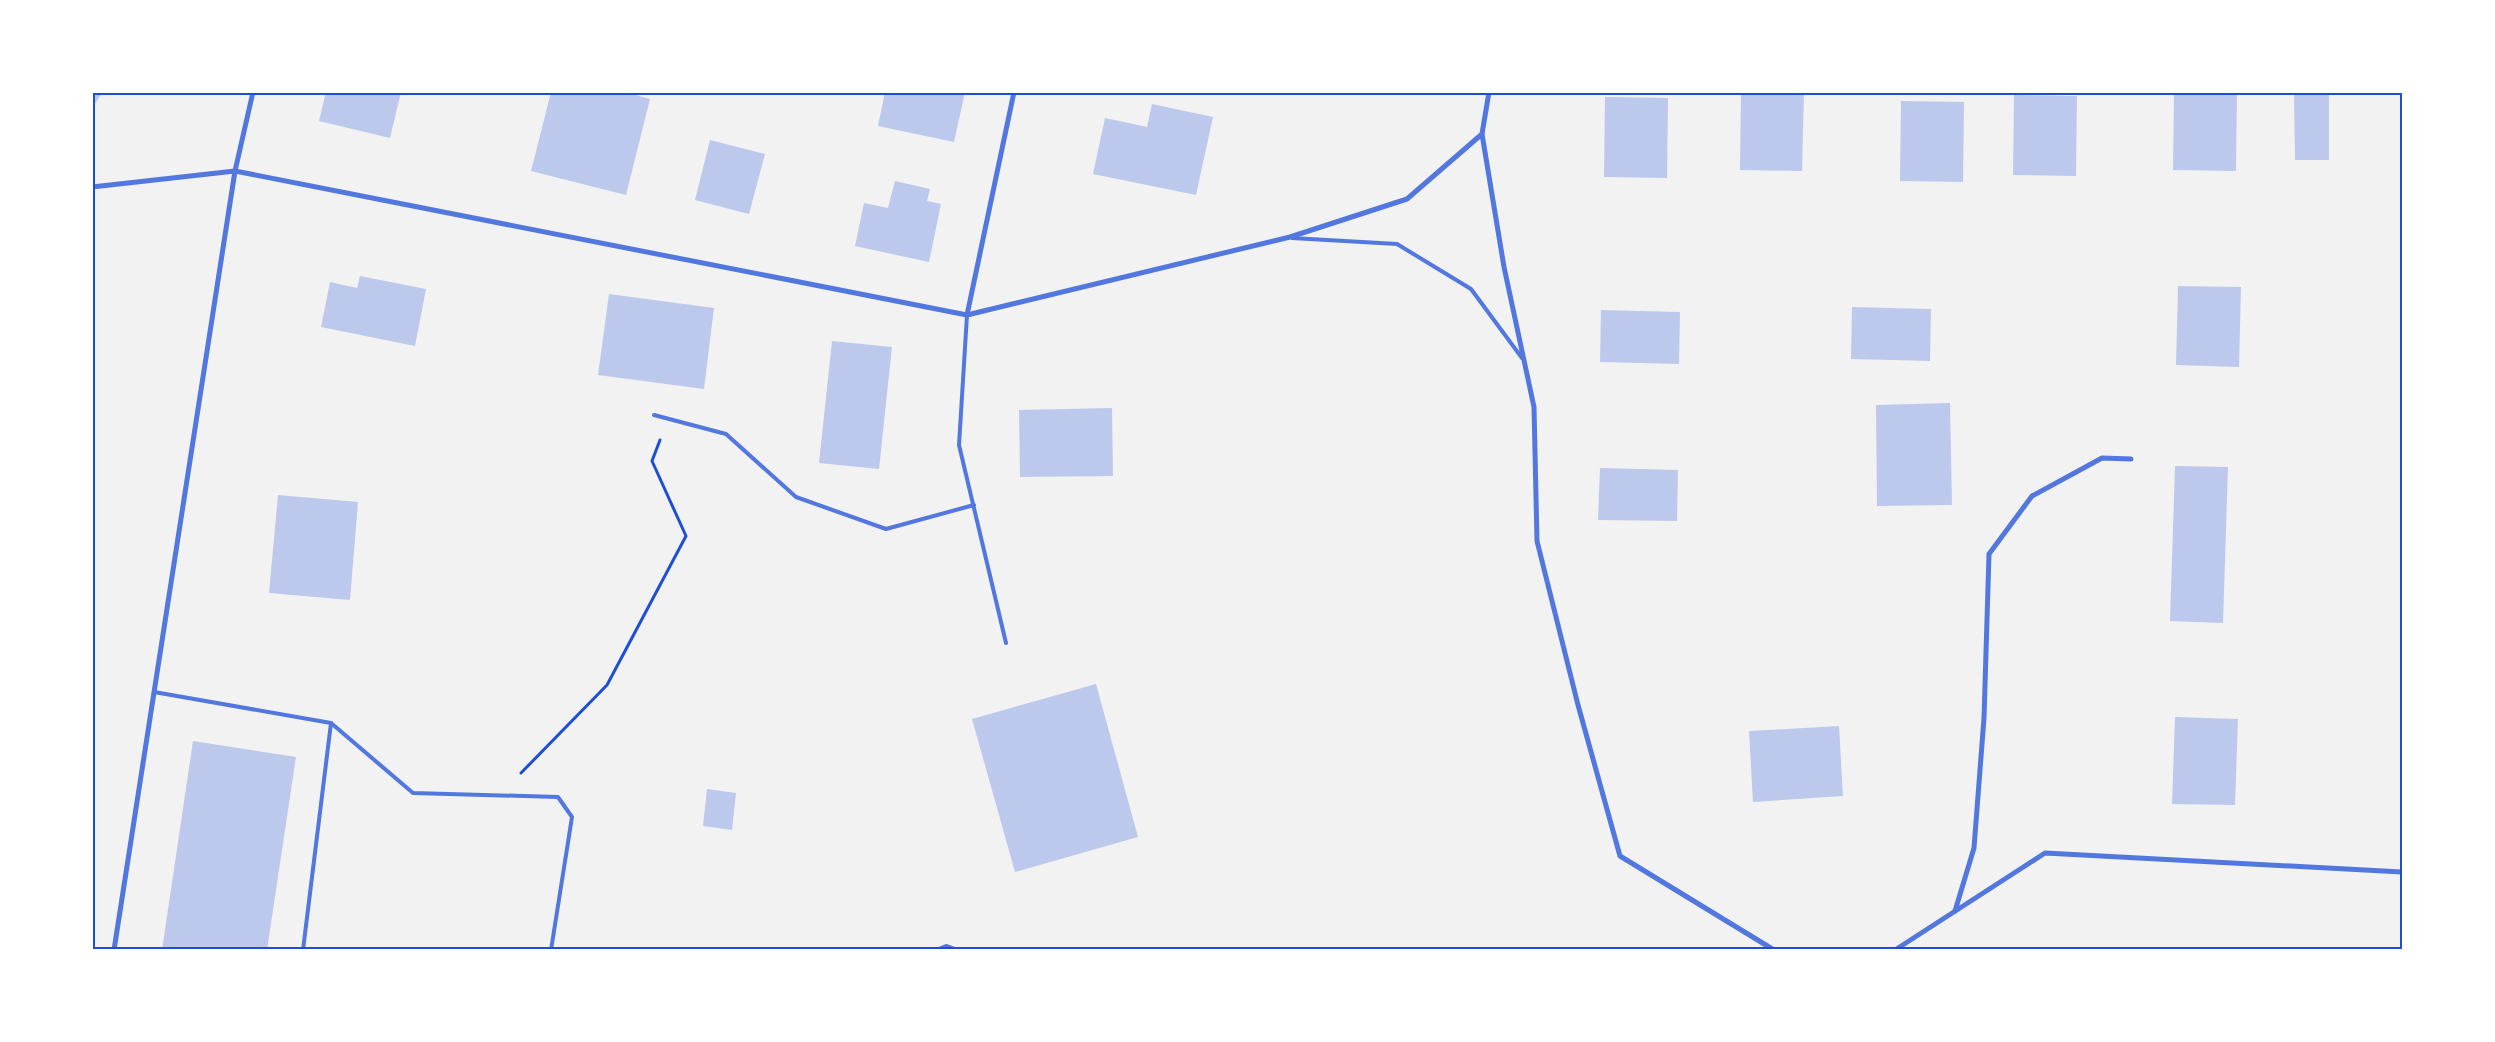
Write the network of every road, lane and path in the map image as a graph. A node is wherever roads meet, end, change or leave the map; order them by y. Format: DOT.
graph roads {
  1 [pos="253,92"];
  2 [pos="1014,92"];
  3 [pos="1489,92"];
  4 [pos="1482,134"];
  5 [pos="234,171"];
  6 [pos="92,186"];
  7 [pos="1290,237"];
  8 [pos="967,316"];
  9 [pos="1526,364"];
  10 [pos="654,415"];
  11 [pos="669,419"];
  12 [pos="2131,459"];
  13 [pos="974,505"];
  14 [pos="1006,642"];
  15 [pos="154,692"];
  16 [pos="331,723"];
  17 [pos="500,795"];
  18 [pos="2402,872"];
  19 [pos="1955,911"];
  20 [pos="114,950"];
  21 [pos="303,950"];
  22 [pos="551,950"];
  23 [pos="936,950"];
  24 [pos="957,950"];
  25 [pos="1774,950"];
  26 [pos="1894,950"];
  1 -- 5 [label="street"];
  2 -- 8 [label="street"];
  3 -- 4 [label="street"];
  4 -- 7 [label="street"];
  4 -- 9 [label="street"];
  5 -- 6 [label="street"];
  5 -- 8 [label="street"];
  5 -- 15 [label="street"];
  7 -- 8 [label="street"];
  7 -- 9 [label="lane"];
  8 -- 13 [label="lane"];
  9 -- 25 [label="street"];
  10 -- 11 [label="lane"];
  11 -- 13 [label="lane"];
  11 -- 17 [label="path"];
  12 -- 19 [label="street"];
  13 -- 14 [label="lane"];
  15 -- 16 [label="lane"];
  15 -- 20 [label="street"];
  16 -- 17 [label="lane"];
  16 -- 21 [label="lane"];
  17 -- 22 [label="lane"];
  18 -- 19 [label="street"];
  19 -- 26 [label="street"];
  23 -- 24 [label="lane"];
}
